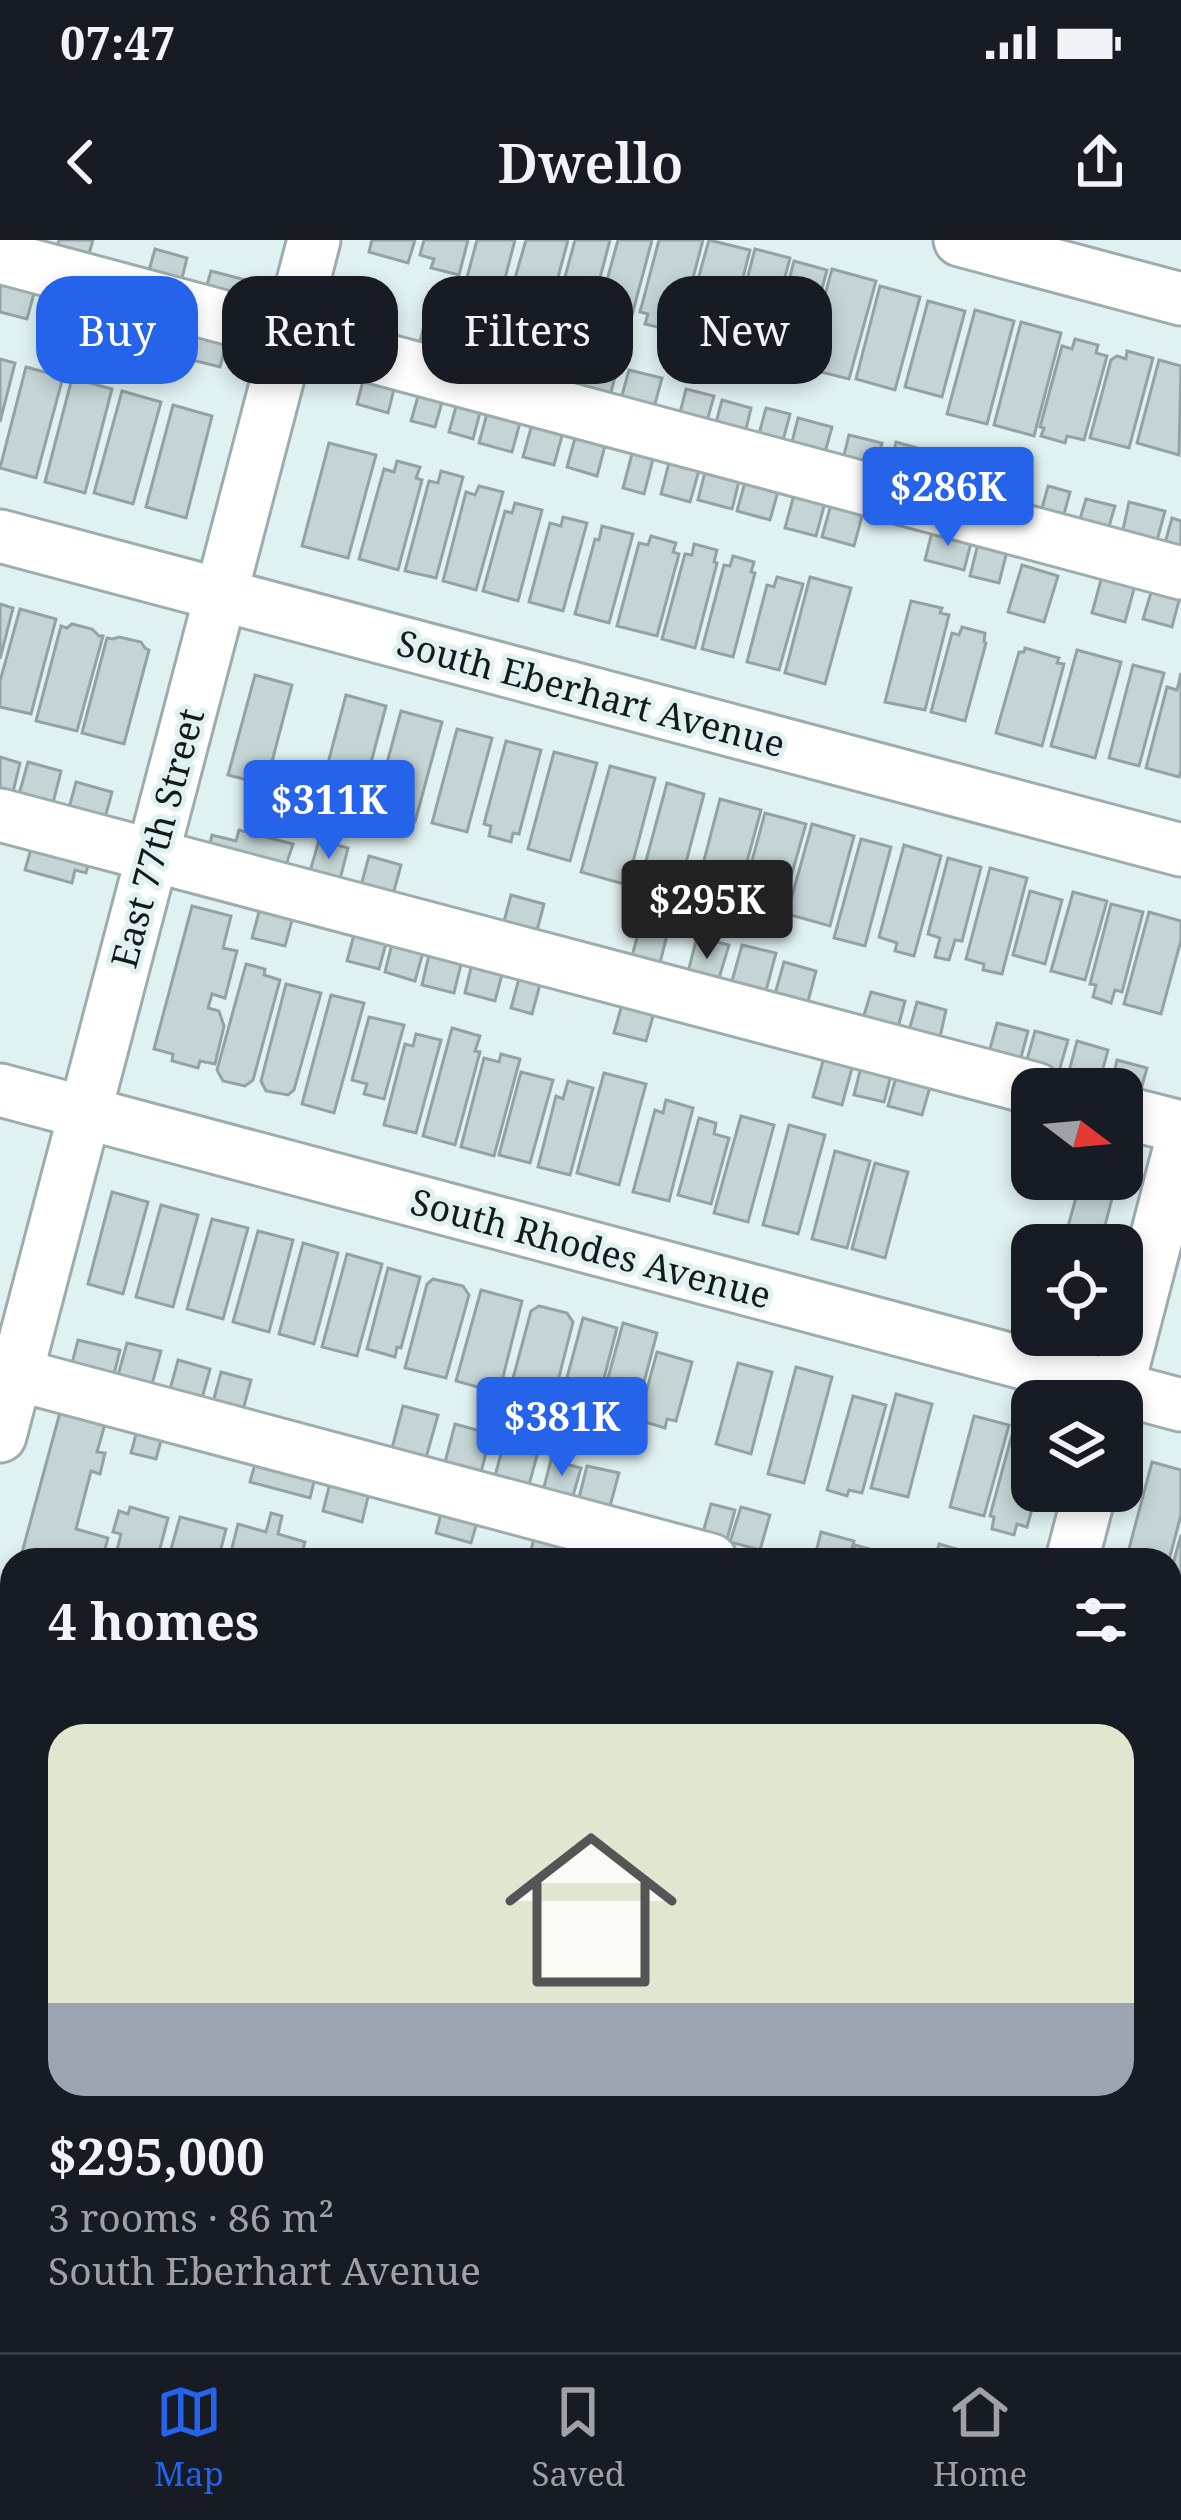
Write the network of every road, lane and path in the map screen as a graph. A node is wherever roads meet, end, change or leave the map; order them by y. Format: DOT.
graph roads {
  1 [pos="314,240"];
  2 [pos="960,240"];
  3 [pos="0,257"];
  4 [pos="304,276"];
  5 [pos="1181,299"];
  6 [pos="222,316"];
  7 [pos="398,363"];
  8 [pos="276,384"];
  9 [pos="0,536"];
  10 [pos="1181,573"];
  11 [pos="221,594"];
  12 [pos="0,815"];
  13 [pos="1181,850"];
  14 [pos="153,855"];
  15 [pos="1011,1082"];
  16 [pos="0,1090"];
  17 [pos="85,1113"];
  18 [pos="1143,1117"];
  19 [pos="1181,1127"];
  20 [pos="1181,1143"];
  21 [pos="8,1372"];
  22 [pos="1061,1380"];
  23 [pos="1120,1380"];
  24 [pos="1143,1399"];
  25 [pos="1181,1405"];
  26 [pos="0,1436"];
  27 [pos="1085,1512"];
  28 [pos="666,1548"];
  29 [pos="1075,1548"];
  1 -- 4 [label="street, East 77th Street"];
  2 -- 5 [label="street"];
  3 -- 6 [label="street"];
  7 -- 10 [label="street"];
  8 -- 11 [label="street, East 77th Street"];
  9 -- 11 [label="street, South Eberhart Avenue"];
  11 -- 13 [label="street, South Eberhart Avenue"];
  11 -- 14 [label="street, East 77th Street"];
  12 -- 14 [label="street"];
  14 -- 15 [label="street"];
  14 -- 17 [label="street, East 77th Street"];
  16 -- 17 [label="street, South Rhodes Avenue"];
  17 -- 21 [label="street, East 77th Street"];
  17 -- 22 [label="street, South Rhodes Avenue"];
  18 -- 19 [label="street"];
  20 -- 23 [label="street"];
  21 -- 26 [label="street, East 77th Street"];
  21 -- 28 [label="street"];
  24 -- 25 [label="street, South Rhodes Avenue"];
  27 -- 29 [label="street"];
}
